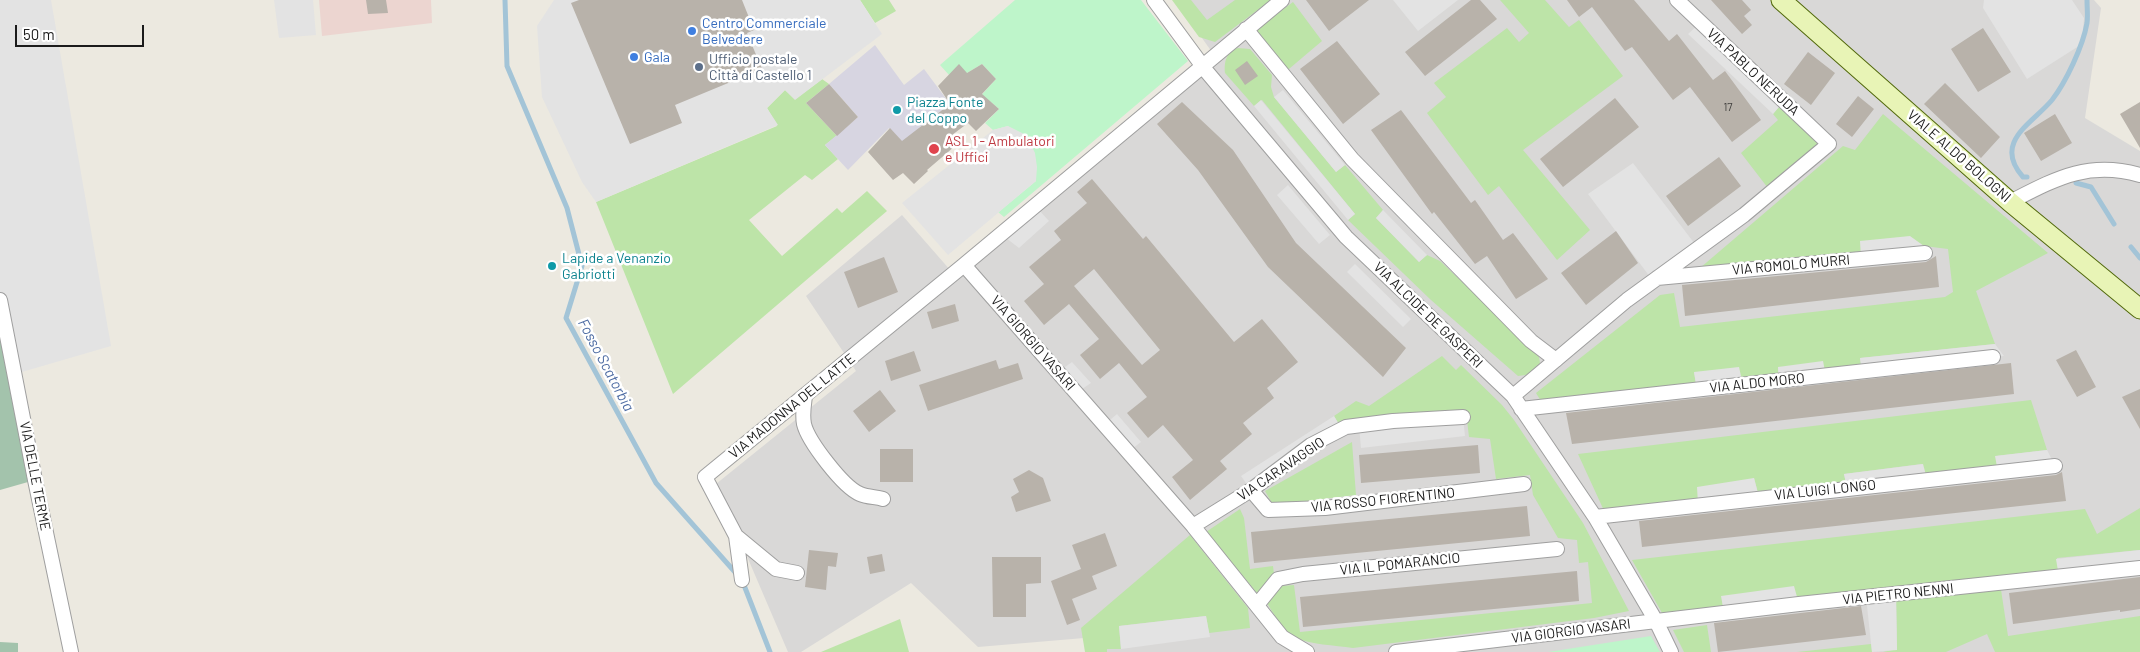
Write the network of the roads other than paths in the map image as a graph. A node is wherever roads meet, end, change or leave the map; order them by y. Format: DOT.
graph roads {
  1 [pos="1154,0"];
  2 [pos="1282,0"];
  3 [pos="1677,0"];
  4 [pos="1781,0"];
  5 [pos="1246,29"];
  6 [pos="1202,66"];
  7 [pos="2140,175"];
  8 [pos="2010,202"];
  9 [pos="1925,253"];
  10 [pos="964,265"];
  11 [pos="1657,278"];
  12 [pos="0,300"];
  13 [pos="2140,309"];
  14 [pos="1993,358"];
  15 [pos="1556,360"];
  16 [pos="805,396"];
  17 [pos="1513,396"];
  18 [pos="1521,409"];
  19 [pos="1463,417"];
  20 [pos="2055,466"];
  21 [pos="1524,484"];
  22 [pos="1251,490"];
  23 [pos="883,498"];
  24 [pos="1595,517"];
  25 [pos="1193,526"];
  26 [pos="736,536"];
  27 [pos="1557,548"];
  28 [pos="2140,568"];
  29 [pos="797,573"];
  30 [pos="742,580"];
  31 [pos="1256,605"];
  32 [pos="1656,621"];
  33 [pos="71,652"];
  34 [pos="1307,652"];
  35 [pos="1396,652"];
  36 [pos="1671,652"];
  1 -- 6 [label="street, VIA ALCIDE DE GASPERI"];
  2 -- 5 [label="street"];
  3 -- 11 [label="street, VIA PABLO NERUDA"];
  4 -- 8 [label="main road, VIALE ALDO BOLOGNI"];
  5 -- 6 [label="street"];
  5 -- 15 [label="street"];
  6 -- 10 [label="street"];
  6 -- 17 [label="street, VIA ALCIDE DE GASPERI"];
  7 -- 8 [label="street"];
  8 -- 13 [label="main road, VIALE ALDO BOLOGNI"];
  9 -- 11 [label="street, VIA ROMOLO MURRI"];
  10 -- 16 [label="street, VIA MADONNA DEL LATTE"];
  10 -- 25 [label="street, VIA GIORGIO VASARI"];
  11 -- 15 [label="street"];
  12 -- 33 [label="street, VIA DELLE TERME"];
  14 -- 18 [label="street, VIA ALDO MORO"];
  15 -- 17 [label="street"];
  16 -- 23 [label="street"];
  16 -- 26 [label="street, VIA MADONNA DEL LATTE"];
  17 -- 18 [label="street, VIA ALCIDE DE GASPERI"];
  18 -- 24 [label="street, VIA ALCIDE DE GASPERI"];
  19 -- 22 [label="street, VIA CARAVAGGIO"];
  20 -- 24 [label="street, VIA LUIGI LONGO"];
  21 -- 22 [label="street, VIA ROSSO FIORENTINO"];
  22 -- 25 [label="street, VIA CARAVAGGIO"];
  24 -- 32 [label="street, VIA ALCIDE DE GASPERI"];
  25 -- 31 [label="street, VIA GIORGIO VASARI"];
  26 -- 29 [label="street"];
  26 -- 30 [label="street, VIA MADONNA DEL LATTE"];
  27 -- 31 [label="street, VIA IL POMARANCIO"];
  28 -- 32 [label="street, VIA PIETRO NENNI"];
  31 -- 34 [label="street, VIA GIORGIO VASARI"];
  32 -- 35 [label="street, VIA GIORGIO VASARI"];
  32 -- 36 [label="street, VIA ALCIDE DE GASPERI"];
}
